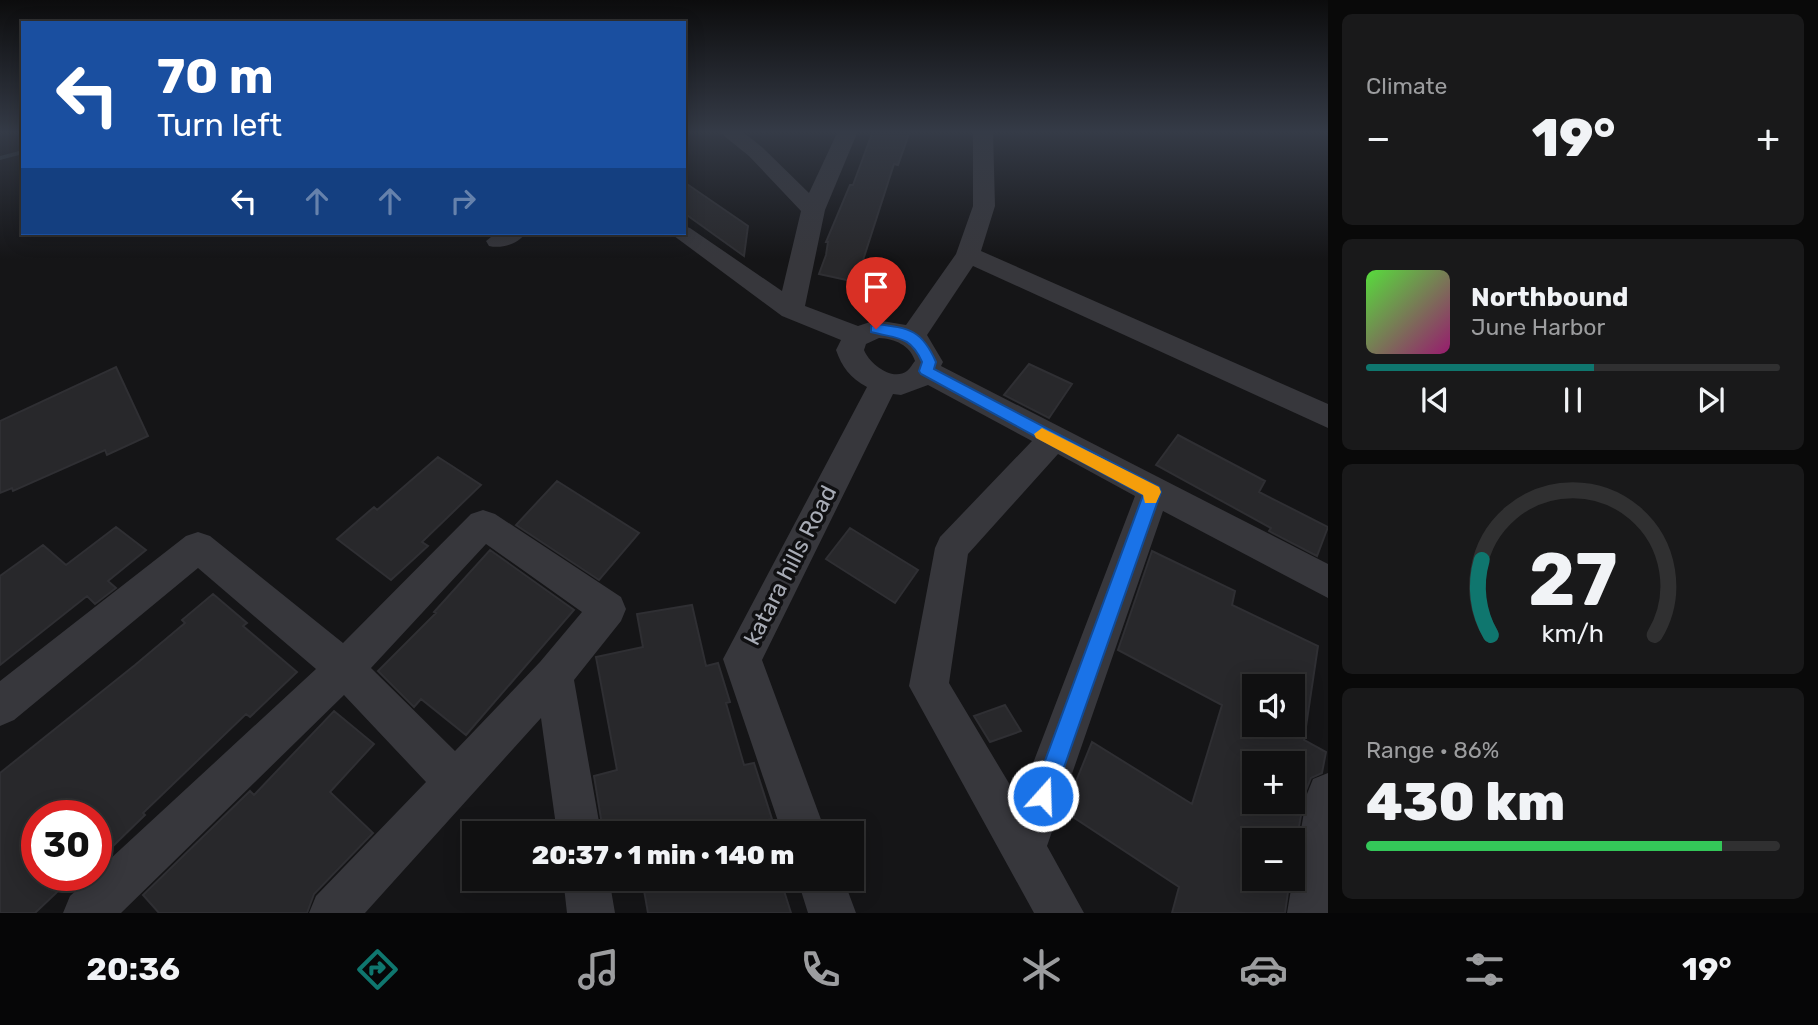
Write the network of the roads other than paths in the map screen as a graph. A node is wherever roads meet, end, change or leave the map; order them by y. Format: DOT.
graph roads {
  1 [pos="777,174"];
  2 [pos="829,174"];
  3 [pos="984,174"];
  4 [pos="813,210"];
  5 [pos="685,235"];
  6 [pos="968,254"];
  7 [pos="792,310"];
  8 [pos="857,336"];
  9 [pos="912,337"];
  10 [pos="926,371"];
  11 [pos="884,382"];
  12 [pos="1328,417"];
  13 [pos="1052,440"];
  14 [pos="1153,492"];
  15 [pos="1328,582"];
  16 [pos="345,668"];
  17 [pos="554,675"];
  18 [pos="0,706"];
  19 [pos="455,782"];
  20 [pos="1328,794"];
  21 [pos="577,821"];
  22 [pos="800,821"];
  23 [pos="1024,847"];
  24 [pos="588,891"];
  25 [pos="824,891"];
  26 [pos="87,913"];
  27 [pos="333,913"];
  28 [pos="592,913"];
  29 [pos="832,913"];
  30 [pos="1060,913"];
  31 [pos="1311,913"];
  1 -- 4 [label="street"];
  2 -- 4 [label="street"];
  3 -- 6 [label="street"];
  4 -- 7 [label="street"];
  5 -- 7 [label="street"];
  6 -- 9 [label="street"];
  6 -- 12 [label="street"];
  7 -- 8 [label="street"];
  8 -- 9 [label="street"];
  8 -- 11 [label="street"];
  9 -- 10 [label="street"];
  10 -- 11 [label="street"];
  10 -- 13 [label="street"];
  11 -- 22 [label="street, katara hills Road"];
  13 -- 14 [label="street"];
  13 -- 23 [label="street"];
  14 -- 15 [label="street"];
  14 -- 23 [label="street"];
  16 -- 17 [label="street"];
  16 -- 18 [label="street"];
  16 -- 19 [label="street"];
  16 -- 26 [label="street"];
  17 -- 19 [label="street"];
  17 -- 21 [label="street"];
  19 -- 27 [label="street"];
  20 -- 31 [label="street"];
  23 -- 30 [label="street"];
  24 -- 28 [label="street"];
  25 -- 29 [label="street"];
}
